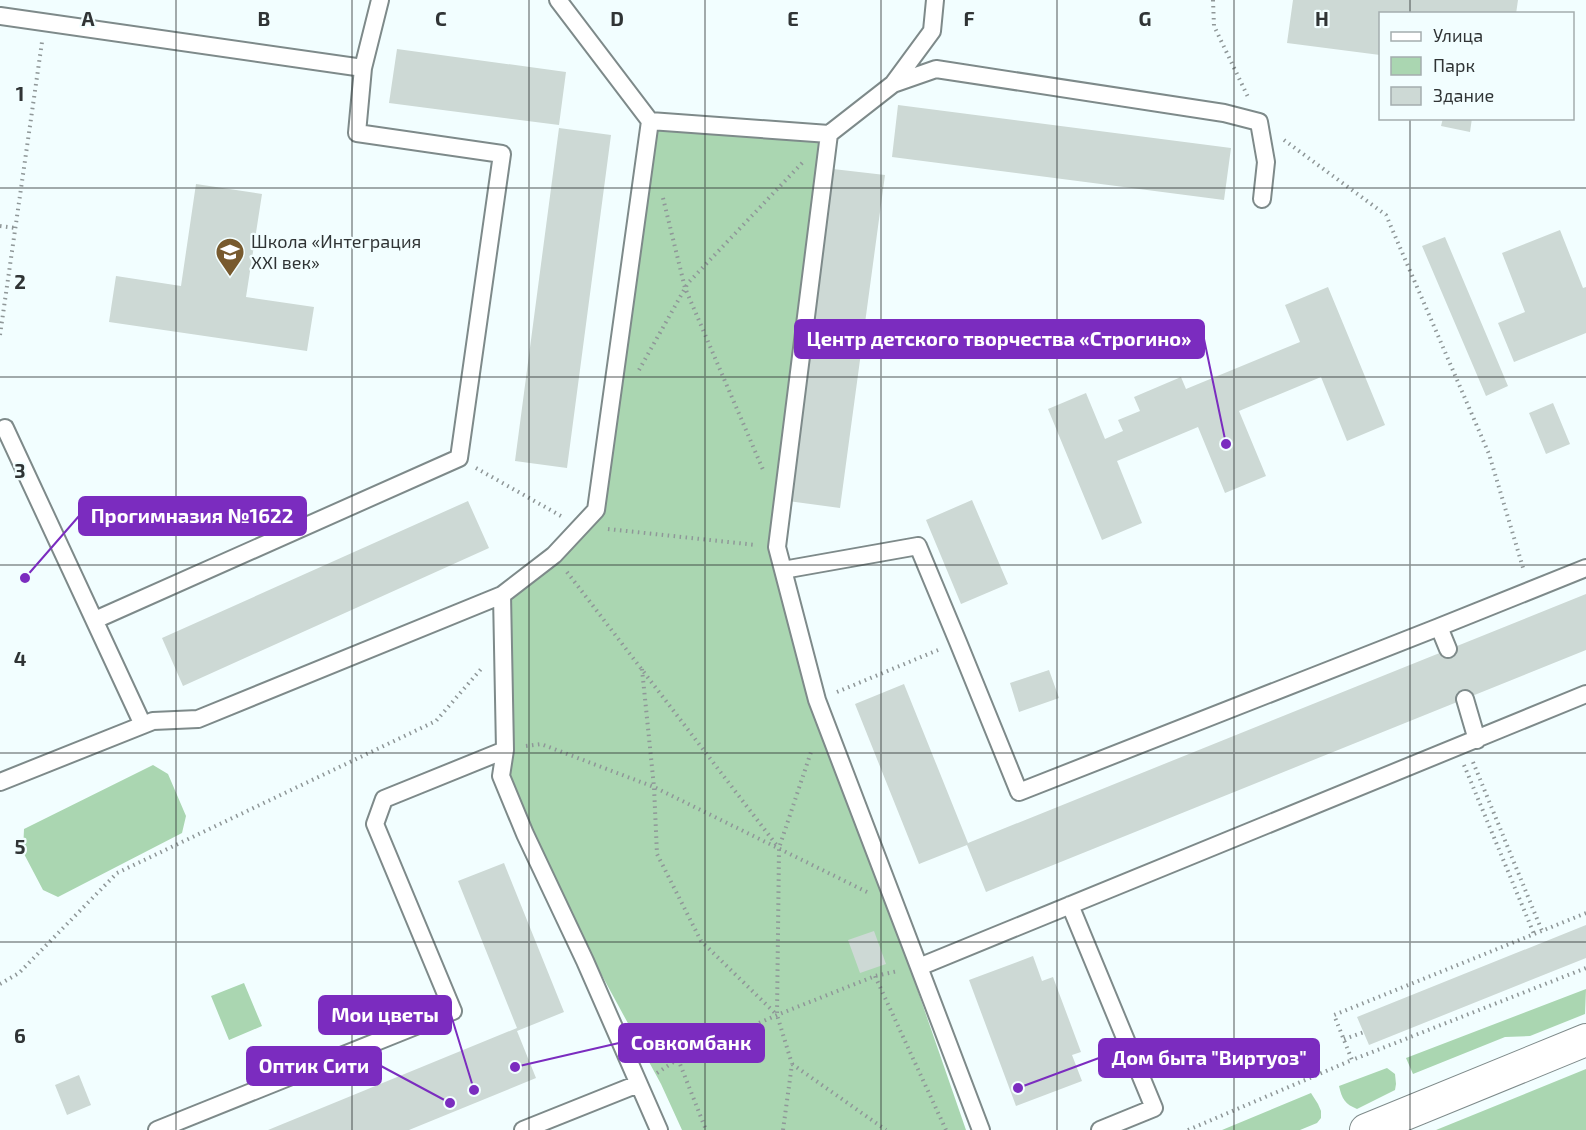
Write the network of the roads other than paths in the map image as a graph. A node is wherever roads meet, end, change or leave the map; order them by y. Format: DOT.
graph roads {
  1 [pos="380,0"];
  2 [pos="558,0"];
  3 [pos="935,0"];
  4 [pos="0,16"];
  5 [pos="363,68"];
  6 [pos="893,84"];
  7 [pos="650,121"];
  8 [pos="830,134"];
  9 [pos="1262,199"];
  10 [pos="5,428"];
  11 [pos="1586,568"];
  12 [pos="783,570"];
  13 [pos="502,595"];
  14 [pos="95,620"];
  15 [pos="1439,627"];
  16 [pos="1448,650"];
  17 [pos="1586,694"];
  18 [pos="1465,699"];
  19 [pos="143,725"];
  20 [pos="1467,744"];
  21 [pos="505,750"];
  22 [pos="0,782"];
  23 [pos="1070,905"];
  24 [pos="919,967"];
  25 [pos="1586,1040"];
  26 [pos="638,1084"];
  27 [pos="157,1130"];
  28 [pos="523,1130"];
  29 [pos="659,1130"];
  30 [pos="981,1130"];
  31 [pos="1100,1130"];
  32 [pos="1365,1130"];
  1 -- 5 [label="lane"];
  2 -- 7 [label="lane"];
  3 -- 6 [label="lane"];
  4 -- 5 [label="lane"];
  5 -- 14 [label="lane"];
  6 -- 8 [label="lane"];
  6 -- 9 [label="lane"];
  7 -- 8 [label="lane"];
  7 -- 13 [label="lane"];
  8 -- 12 [label="lane"];
  10 -- 14 [label="lane"];
  11 -- 15 [label="lane"];
  12 -- 15 [label="lane"];
  12 -- 24 [label="lane"];
  13 -- 19 [label="lane"];
  13 -- 21 [label="lane"];
  14 -- 19 [label="lane"];
  15 -- 16 [label="lane"];
  17 -- 20 [label="lane"];
  18 -- 20 [label="lane"];
  19 -- 22 [label="lane"];
  20 -- 23 [label="lane"];
  21 -- 26 [label="lane"];
  21 -- 27 [label="lane"];
  23 -- 24 [label="lane"];
  23 -- 31 [label="lane"];
  24 -- 30 [label="lane"];
  25 -- 32 [label="street"];
  26 -- 28 [label="lane"];
  26 -- 29 [label="lane"];
}
